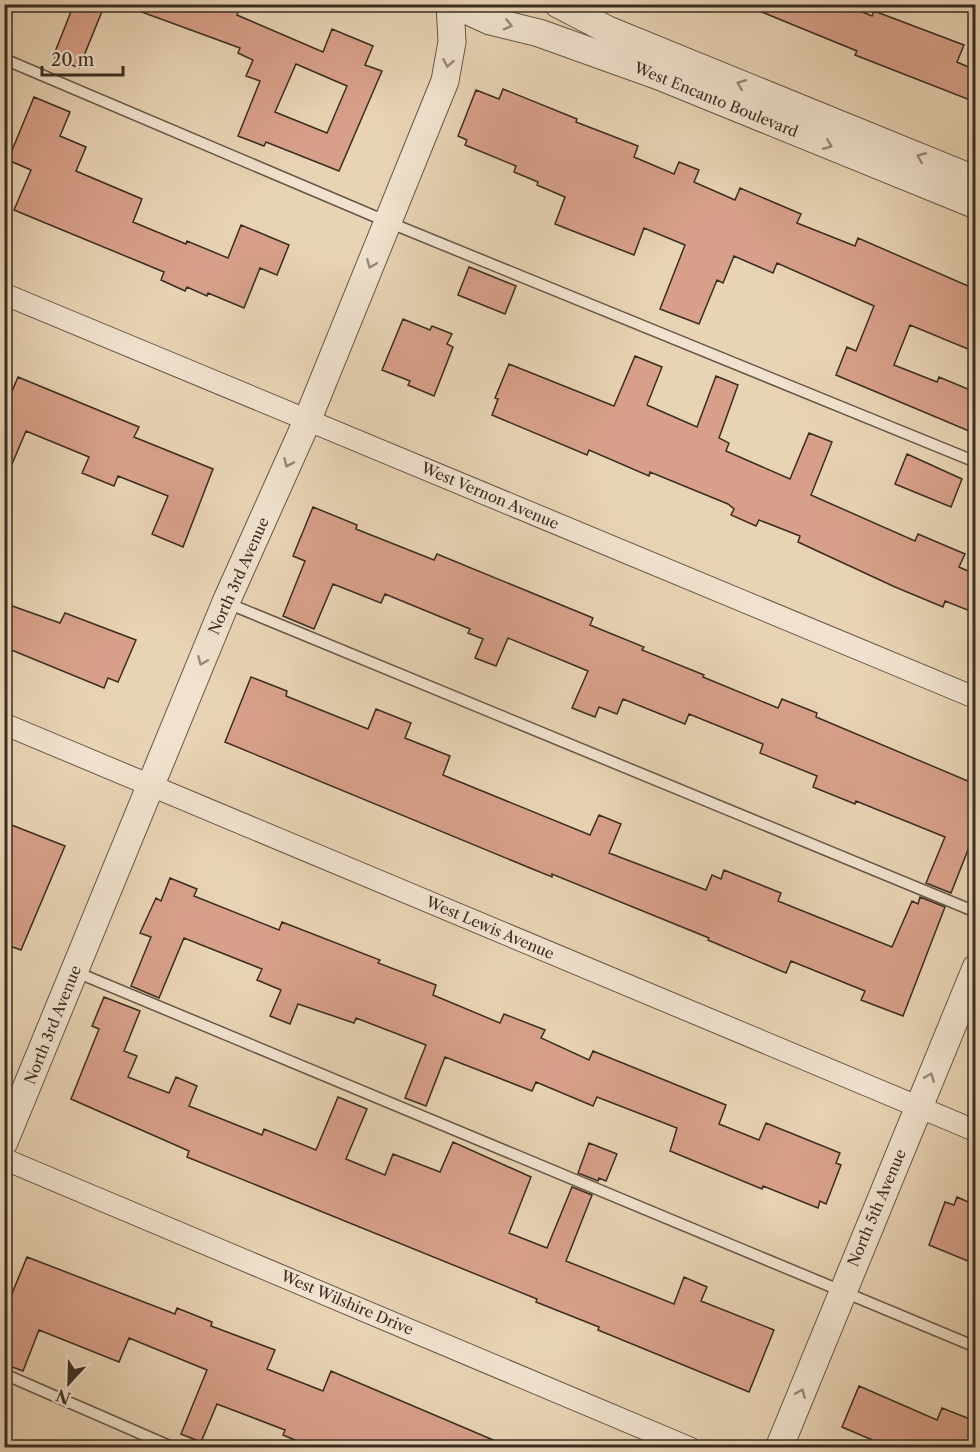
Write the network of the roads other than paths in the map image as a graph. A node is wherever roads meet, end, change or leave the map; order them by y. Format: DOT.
graph roads {
  1 [pos="452,4"];
  2 [pos="558,4"];
  3 [pos="4,59"];
  4 [pos="975,180"];
  5 [pos="975,205"];
  6 [pos="388,222"];
  7 [pos="4,294"];
  8 [pos="307,421"];
  9 [pos="975,462"];
  10 [pos="226,602"];
  11 [pos="975,698"];
  12 [pos="4,724"];
  13 [pos="150,785"];
  14 [pos="975,912"];
  15 [pos="975,968"];
  16 [pos="75,971"];
  17 [pos="918,1108"];
  18 [pos="975,1131"];
  19 [pos="4,1142"];
  20 [pos="4,1159"];
  21 [pos="842,1290"];
  22 [pos="975,1347"];
  23 [pos="4,1374"];
  24 [pos="174,1448"];
  25 [pos="690,1448"];
  26 [pos="779,1448"];
  1 -- 5 [label="street, West Encanto Boulevard, one-way"];
  1 -- 6 [label="street, North 3rd Avenue, one-way"];
  4 -- 2 [label="street, West Encanto Boulevard, one-way"];
  3 -- 6 [label="lane"];
  6 -- 8 [label="street, North 3rd Avenue, one-way"];
  6 -- 9 [label="lane"];
  7 -- 8 [label="street, West Vernon Avenue"];
  8 -- 10 [label="street, North 3rd Avenue, one-way"];
  8 -- 11 [label="street, West Vernon Avenue"];
  10 -- 13 [label="street, North 3rd Avenue, one-way"];
  10 -- 14 [label="lane"];
  12 -- 13 [label="street, West Lewis Avenue"];
  13 -- 16 [label="street, North 3rd Avenue"];
  13 -- 17 [label="street, West Lewis Avenue"];
  17 -- 15 [label="street, North 5th Avenue, one-way"];
  16 -- 19 [label="street, North 3rd Avenue"];
  16 -- 21 [label="lane"];
  17 -- 18 [label="street, West Lewis Avenue"];
  17 -- 21 [label="street, North 5th Avenue"];
  20 -- 25 [label="street, West Wilshire Drive"];
  21 -- 22 [label="lane"];
  26 -- 21 [label="street, North 5th Avenue, one-way"];
  23 -- 24 [label="lane"];
}
